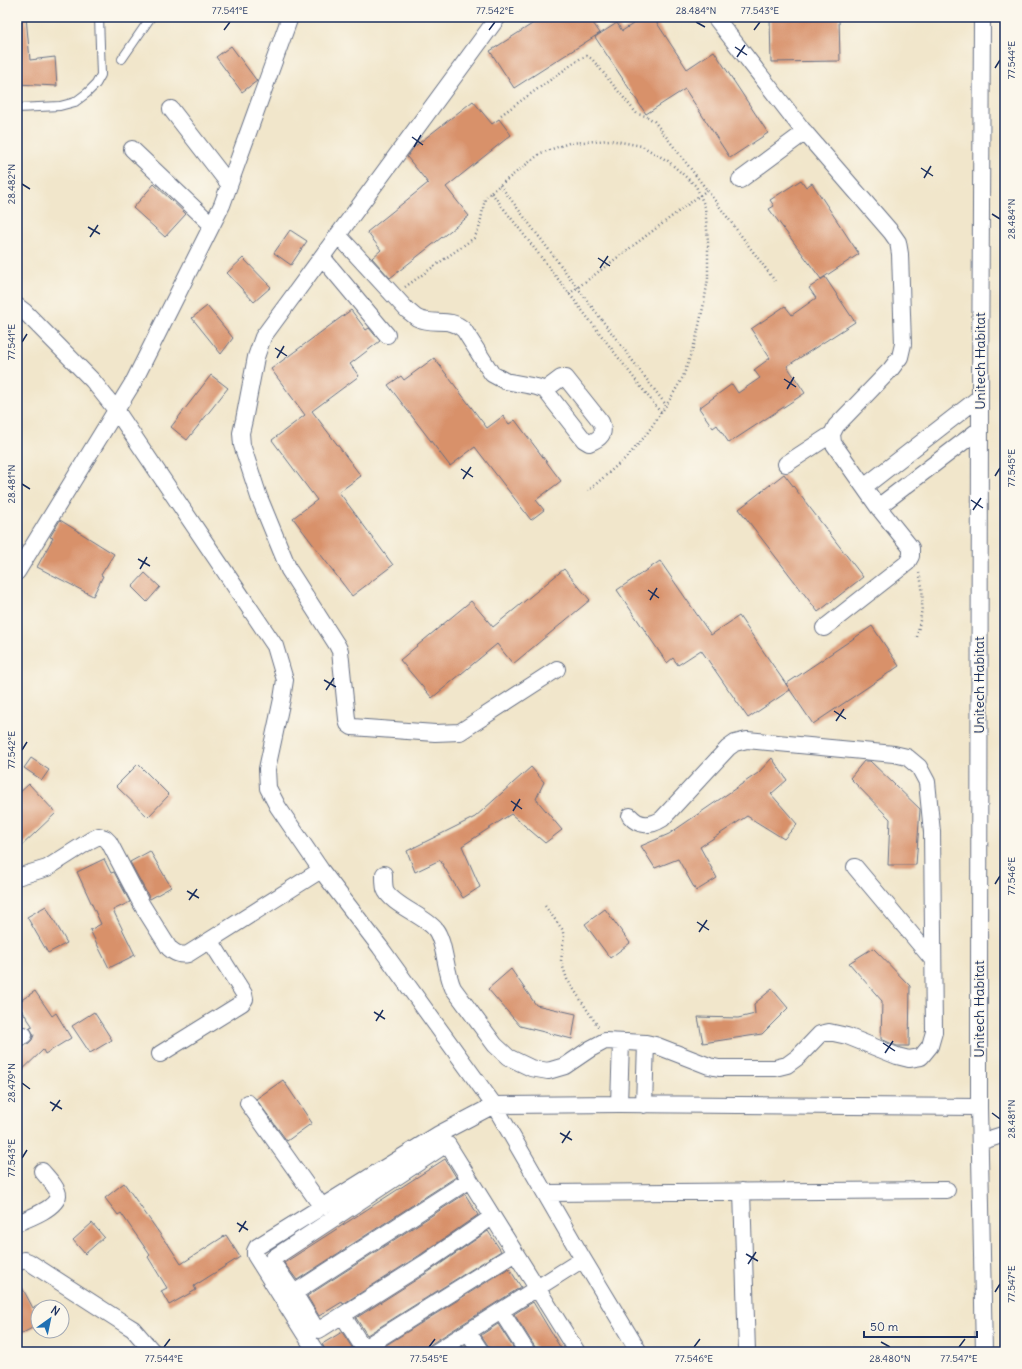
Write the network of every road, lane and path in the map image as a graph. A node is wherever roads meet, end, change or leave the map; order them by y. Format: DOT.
graph roads {
  1 [pos="99,17"];
  2 [pos="151,17"];
  3 [pos="290,17"];
  4 [pos="498,17"];
  5 [pos="716,17"];
  6 [pos="982,17"];
  7 [pos="122,59"];
  8 [pos="17,108"];
  9 [pos="171,109"];
  10 [pos="501,115"];
  11 [pos="805,132"];
  12 [pos="132,149"];
  13 [pos="740,180"];
  14 [pos="229,184"];
  15 [pos="500,185"];
  16 [pos="707,190"];
  17 [pos="491,192"];
  18 [pos="700,194"];
  19 [pos="212,225"];
  20 [pos="338,236"];
  21 [pos="322,257"];
  22 [pos="775,281"];
  23 [pos="577,288"];
  24 [pos="569,294"];
  25 [pos="394,295"];
  26 [pos="17,306"];
  27 [pos="387,335"];
  28 [pos="545,390"];
  29 [pos="980,397"];
  30 [pos="666,405"];
  31 [pos="116,410"];
  32 [pos="661,413"];
  33 [pos="980,429"];
  34 [pos="832,434"];
  35 [pos="786,464"];
  36 [pos="864,486"];
  37 [pos="588,491"];
  38 [pos="878,507"];
  39 [pos="911,556"];
  40 [pos="17,572"];
  41 [pos="824,628"];
  42 [pos="917,637"];
  43 [pos="557,670"];
  44 [pos="630,816"];
  45 [pos="855,867"];
  46 [pos="321,870"];
  47 [pos="384,874"];
  48 [pos="17,877"];
  49 [pos="545,906"];
  50 [pos="210,940"];
  51 [pos="934,960"];
  52 [pos="605,1041"];
  53 [pos="621,1042"];
  54 [pos="646,1043"];
  55 [pos="160,1054"];
  56 [pos="248,1103"];
  57 [pos="619,1104"];
  58 [pos="494,1105"];
  59 [pos="644,1105"];
  60 [pos="979,1108"];
  61 [pos="1005,1134"];
  62 [pos="980,1142"];
  63 [pos="42,1171"];
  64 [pos="469,1180"];
  65 [pos="947,1190"];
  66 [pos="742,1192"];
  67 [pos="545,1193"];
  68 [pos="322,1206"];
  69 [pos="492,1217"];
  70 [pos="17,1223"];
  71 [pos="515,1253"];
  72 [pos="583,1258"];
  73 [pos="19,1259"];
  74 [pos="537,1288"];
  75 [pos="294,1293"];
  76 [pos="501,1311"];
  77 [pos="343,1316"];
  78 [pos="468,1332"];
  79 [pos="365,1350"];
  80 [pos="154,1352"];
  81 [pos="316,1352"];
  82 [pos="436,1352"];
  83 [pos="481,1352"];
  84 [pos="527,1352"];
  85 [pos="577,1352"];
  86 [pos="639,1352"];
  87 [pos="748,1352"];
  88 [pos="984,1352"];
  1 -- 8 [label="lane"];
  2 -- 7 [label="lane"];
  3 -- 14 [label="street"];
  4 -- 20 [label="street"];
  5 -- 11 [label="street"];
  6 -- 29 [label="street, Unitech Habitat"];
  9 -- 14 [label="street"];
  10 -- 16 [label="path"];
  11 -- 13 [label="street"];
  11 -- 34 [label="street"];
  12 -- 19 [label="street"];
  14 -- 19 [label="street"];
  15 -- 17 [label="path"];
  15 -- 18 [label="path"];
  15 -- 23 [label="path"];
  16 -- 18 [label="path"];
  16 -- 22 [label="path"];
  17 -- 24 [label="path"];
  17 -- 25 [label="path"];
  18 -- 23 [label="path"];
  18 -- 30 [label="path"];
  19 -- 31 [label="street"];
  20 -- 21 [label="street"];
  20 -- 25 [label="street"];
  21 -- 27 [label="street"];
  21 -- 43 [label="street"];
  23 -- 24 [label="path"];
  23 -- 30 [label="path"];
  24 -- 32 [label="path"];
  25 -- 28 [label="street"];
  26 -- 31 [label="street"];
  29 -- 33 [label="street, Unitech Habitat"];
  29 -- 36 [label="street"];
  30 -- 32 [label="path"];
  31 -- 40 [label="street"];
  31 -- 46 [label="street"];
  32 -- 37 [label="path"];
  33 -- 38 [label="street"];
  33 -- 60 [label="street, Unitech Habitat"];
  34 -- 35 [label="street"];
  34 -- 36 [label="street"];
  36 -- 38 [label="street"];
  38 -- 39 [label="street"];
  39 -- 41 [label="street"];
  39 -- 42 [label="path"];
  44 -- 51 [label="street"];
  45 -- 51 [label="street"];
  46 -- 50 [label="street"];
  46 -- 58 [label="street"];
  47 -- 52 [label="street"];
  48 -- 50 [label="street"];
  49 -- 52 [label="path"];
  50 -- 55 [label="street"];
  51 -- 54 [label="street"];
  52 -- 53 [label="street"];
  53 -- 54 [label="street"];
  53 -- 57 [label="street"];
  54 -- 59 [label="street"];
  56 -- 68 [label="street"];
  57 -- 58 [label="street"];
  57 -- 59 [label="street"];
  58 -- 67 [label="street"];
  58 -- 68 [label="street"];
  59 -- 60 [label="street"];
  60 -- 62 [label="street, Unitech Habitat"];
  61 -- 62 [label="street"];
  62 -- 88 [label="street, Unitech Habitat"];
  63 -- 70 [label="street"];
  64 -- 69 [label="street"];
  64 -- 75 [label="street"];
  64 -- 75 [label="street"];
  65 -- 66 [label="street"];
  66 -- 67 [label="street"];
  66 -- 87 [label="street"];
  67 -- 72 [label="street"];
  68 -- 81 [label="street"];
  69 -- 71 [label="street"];
  69 -- 77 [label="street"];
  71 -- 74 [label="street"];
  71 -- 79 [label="street"];
  72 -- 74 [label="street"];
  72 -- 86 [label="street"];
  73 -- 80 [label="street"];
  74 -- 76 [label="street"];
  74 -- 85 [label="street"];
  75 -- 77 [label="street"];
  76 -- 78 [label="street"];
  76 -- 84 [label="street"];
  77 -- 79 [label="street"];
  78 -- 82 [label="street"];
  78 -- 83 [label="street"];
}
